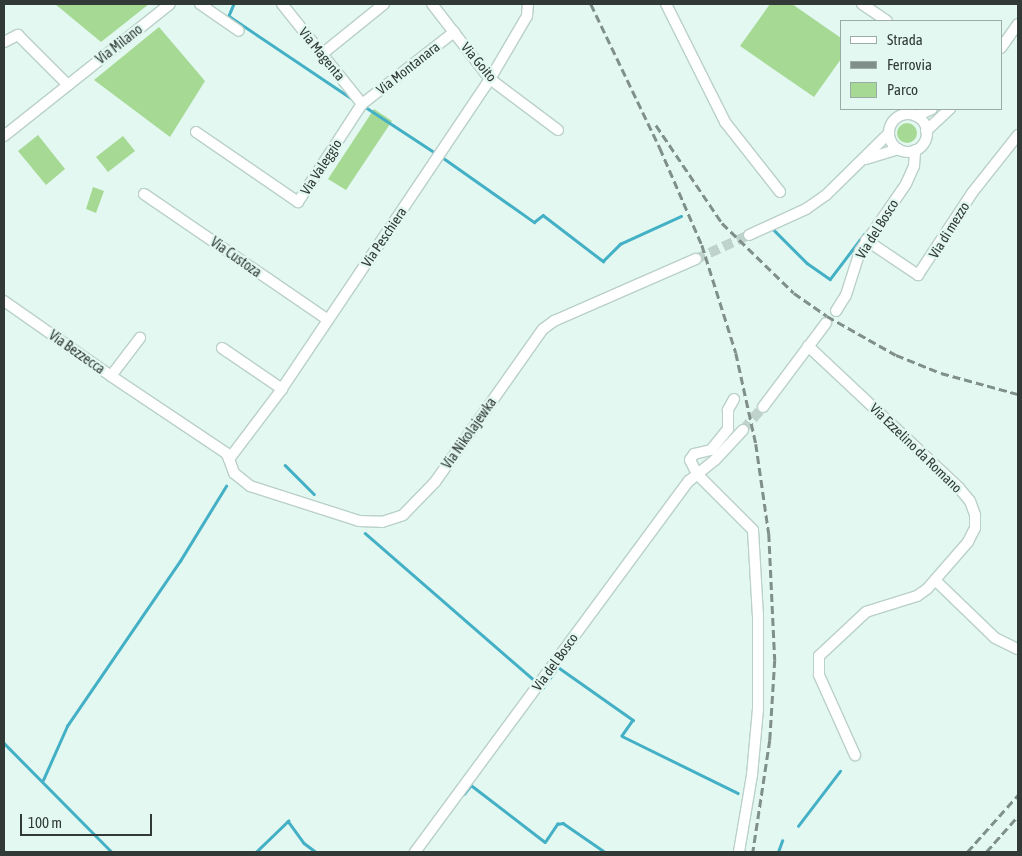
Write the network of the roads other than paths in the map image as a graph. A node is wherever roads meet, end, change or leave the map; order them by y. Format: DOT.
graph roads {
  1 [pos="170,4"];
  2 [pos="200,4"];
  3 [pos="282,4"];
  4 [pos="384,4"];
  5 [pos="432,4"];
  6 [pos="528,4"];
  7 [pos="666,4"];
  8 [pos="862,4"];
  9 [pos="886,20"];
  10 [pos="1018,24"];
  11 [pos="239,31"];
  12 [pos="454,32"];
  13 [pos="4,42"];
  14 [pos="1002,47"];
  15 [pos="322,54"];
  16 [pos="490,79"];
  17 [pos="68,85"];
  18 [pos="362,104"];
  19 [pos="930,110"];
  20 [pos="949,110"];
  21 [pos="916,116"];
  22 [pos="558,130"];
  23 [pos="926,131"];
  24 [pos="196,132"];
  25 [pos="889,133"];
  26 [pos="1018,135"];
  27 [pos="4,136"];
  28 [pos="901,150"];
  29 [pos="916,150"];
  30 [pos="866,159"];
  31 [pos="909,175"];
  32 [pos="780,192"];
  33 [pos="144,194"];
  34 [pos="749,236"];
  35 [pos="866,240"];
  36 [pos="696,259"];
  37 [pos="4,301"];
  38 [pos="836,311"];
  39 [pos="328,320"];
  40 [pos="826,324"];
  41 [pos="140,338"];
  42 [pos="808,346"];
  43 [pos="222,348"];
  44 [pos="111,376"];
  45 [pos="282,389"];
  46 [pos="734,399"];
  47 [pos="763,407"];
  48 [pos="743,430"];
  49 [pos="230,462"];
  50 [pos="697,474"];
  51 [pos="935,580"];
  52 [pos="1018,649"];
  53 [pos="855,755"];
  54 [pos="415,852"];
  55 [pos="739,852"];
  1 -- 17 [label="street, Via Milano"];
  2 -- 11 [label="street"];
  3 -- 15 [label="street, Via Magenta"];
  4 -- 15 [label="street"];
  5 -- 12 [label="street, Via Goito"];
  6 -- 16 [label="street, Via Peschiera"];
  7 -- 32 [label="street"];
  8 -- 9 [label="street"];
  10 -- 14 [label="street"];
  12 -- 16 [label="street, Via Goito"];
  12 -- 18 [label="street, Via Montanara"];
  13 -- 17 [label="street"];
  15 -- 18 [label="street, Via Magenta"];
  16 -- 22 [label="street, Via Goito"];
  16 -- 39 [label="street, Via Peschiera"];
  17 -- 27 [label="street, Via Milano"];
  18 -- 24 [label="street, Via Valeggio"];
  19 -- 21 [label="street"];
  20 -- 23 [label="street"];
  21 -- 23 [label="street"];
  21 -- 25 [label="street"];
  23 -- 29 [label="street"];
  25 -- 28 [label="street"];
  25 -- 30 [label="street"];
  26 -- 35 [label="street, Via di mezzo"];
  28 -- 29 [label="street"];
  28 -- 30 [label="street"];
  28 -- 31 [label="street"];
  29 -- 31 [label="street, Via del Bosco"];
  30 -- 34 [label="street"];
  31 -- 35 [label="street, Via del Bosco"];
  33 -- 39 [label="street, Via Custoza"];
  35 -- 38 [label="street, Via del Bosco"];
  36 -- 49 [label="street, Via Nikolajewka"];
  37 -- 44 [label="street, Via Bezzecca"];
  39 -- 45 [label="street, Via Peschiera"];
  40 -- 42 [label="street"];
  41 -- 44 [label="street, Via Bezzecca"];
  42 -- 47 [label="street"];
  42 -- 51 [label="street, Via Ezzelino da Romano"];
  43 -- 45 [label="street"];
  44 -- 49 [label="street, Via Nikolajewka"];
  45 -- 49 [label="street, Via Peschiera"];
  46 -- 50 [label="street"];
  48 -- 50 [label="street, Via del Bosco"];
  50 -- 54 [label="street, Via del Bosco"];
  50 -- 55 [label="street"];
  51 -- 52 [label="street"];
  51 -- 53 [label="street, Via Ezzelino da Romano"];
}
